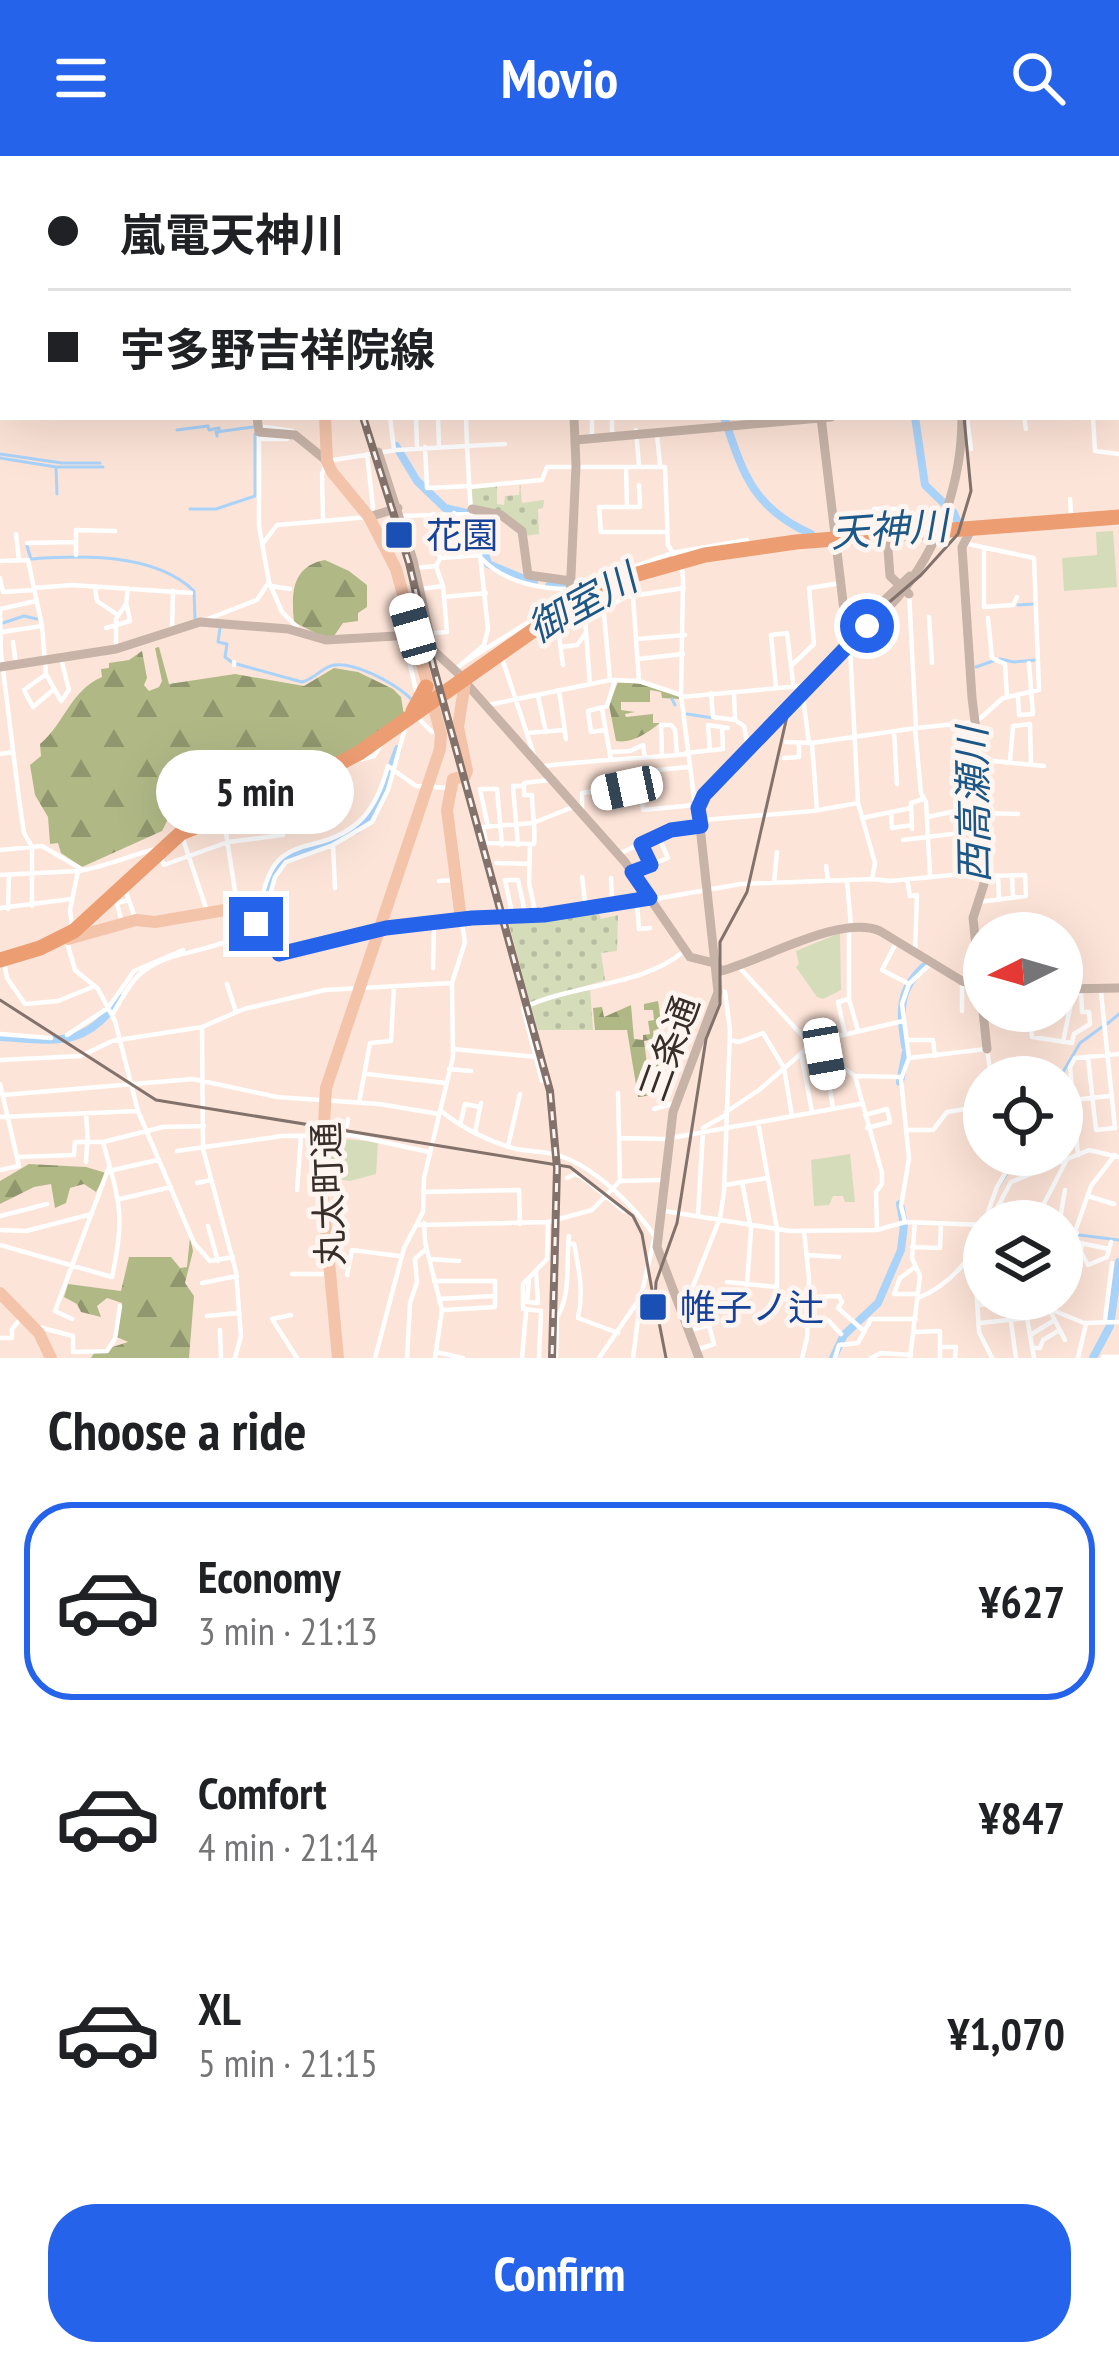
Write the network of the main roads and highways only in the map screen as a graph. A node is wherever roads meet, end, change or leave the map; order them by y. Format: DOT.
graph roads {
  1 [pos="325,420"];
  2 [pos="574,420"];
  3 [pos="755,420"];
  4 [pos="787,420"];
  5 [pos="818,420"];
  6 [pos="964,420"];
  7 [pos="726,424"];
  8 [pos="675,427"];
  9 [pos="258,428"];
  10 [pos="636,432"];
  11 [pos="576,438"];
  12 [pos="373,453"];
  13 [pos="332,460"];
  14 [pos="472,511"];
  15 [pos="399,512"];
  16 [pos="369,517"];
  17 [pos="1119,517"];
  18 [pos="942,522"];
  19 [pos="890,525"];
  20 [pos="832,536"];
  21 [pos="968,536"];
  22 [pos="676,558"];
  23 [pos="906,585"];
  24 [pos="573,597"];
  25 [pos="536,630"];
  26 [pos="416,635"];
  27 [pos="847,644"];
  28 [pos="1,667"];
  29 [pos="463,672"];
  30 [pos="421,705"];
  31 [pos="359,756"];
  32 [pos="650,898"];
  33 [pos="975,912"];
  34 [pos="461,919"];
  35 [pos="378,931"];
  36 [pos="63,935"];
  37 [pos="2,959"];
  38 [pos="716,966"];
  39 [pos="963,981"];
  40 [pos="1119,988"];
  41 [pos="1083,989"];
  42 [pos="986,1032"];
  43 [pos="987,1049"];
  44 [pos="0,1293"];
  45 [pos="698,1354"];
  46 [pos="51,1358"];
  47 [pos="338,1358"];
  1 -- 13 [label="main road"];
  2 -- 11 [label="main road"];
  3 -- 7 [label="main road"];
  4 -- 7 [label="main road"];
  5 -- 20 [label="main road"];
  6 -- 18 [label="main road"];
  7 -- 8 [label="main road"];
  8 -- 10 [label="main road"];
  8 -- 10 [label="main road"];
  9 -- 13 [label="main road"];
  10 -- 11 [label="main road"];
  10 -- 11 [label="main road"];
  11 -- 24 [label="main road"];
  12 -- 15 [label="main road"];
  13 -- 16 [label="main road, 丸太町通"];
  14 -- 24 [label="main road"];
  15 -- 16 [label="main road"];
  15 -- 26 [label="main road"];
  16 -- 26 [label="main road, 丸太町通"];
  17 -- 21 [label="highway"];
  18 -- 19 [label="highway"];
  18 -- 21 [label="highway"];
  18 -- 23 [label="main road"];
  19 -- 20 [label="highway"];
  19 -- 23 [label="main road"];
  20 -- 22 [label="highway"];
  20 -- 22 [label="highway"];
  20 -- 27 [label="main road"];
  20 -- 27 [label="main road"];
  21 -- 33 [label="main road"];
  22 -- 24 [label="highway"];
  23 -- 27 [label="main road"];
  23 -- 27 [label="main road"];
  24 -- 25 [label="highway"];
  25 -- 29 [label="highway"];
  25 -- 29 [label="highway"];
  26 -- 28 [label="main road"];
  26 -- 29 [label="main road"];
  26 -- 30 [label="main road, 丸太町通"];
  27 -- 38 [label="main road, 三条通"];
  29 -- 30 [label="highway"];
  29 -- 32 [label="main road"];
  29 -- 34 [label="main road"];
  30 -- 31 [label="highway"];
  30 -- 31 [label="highway"];
  30 -- 35 [label="main road, 丸太町通"];
  31 -- 36 [label="highway"];
  32 -- 34 [label="main road"];
  32 -- 38 [label="main road"];
  34 -- 35 [label="main road"];
  35 -- 36 [label="main road"];
  35 -- 47 [label="main road, 丸太町通"];
  36 -- 37 [label="highway"];
  38 -- 39 [label="main road"];
  38 -- 45 [label="main road, 三条通"];
  40 -- 41 [label="main road"];
  42 -- 43 [label="main road"];
  44 -- 46 [label="main road"];
}
